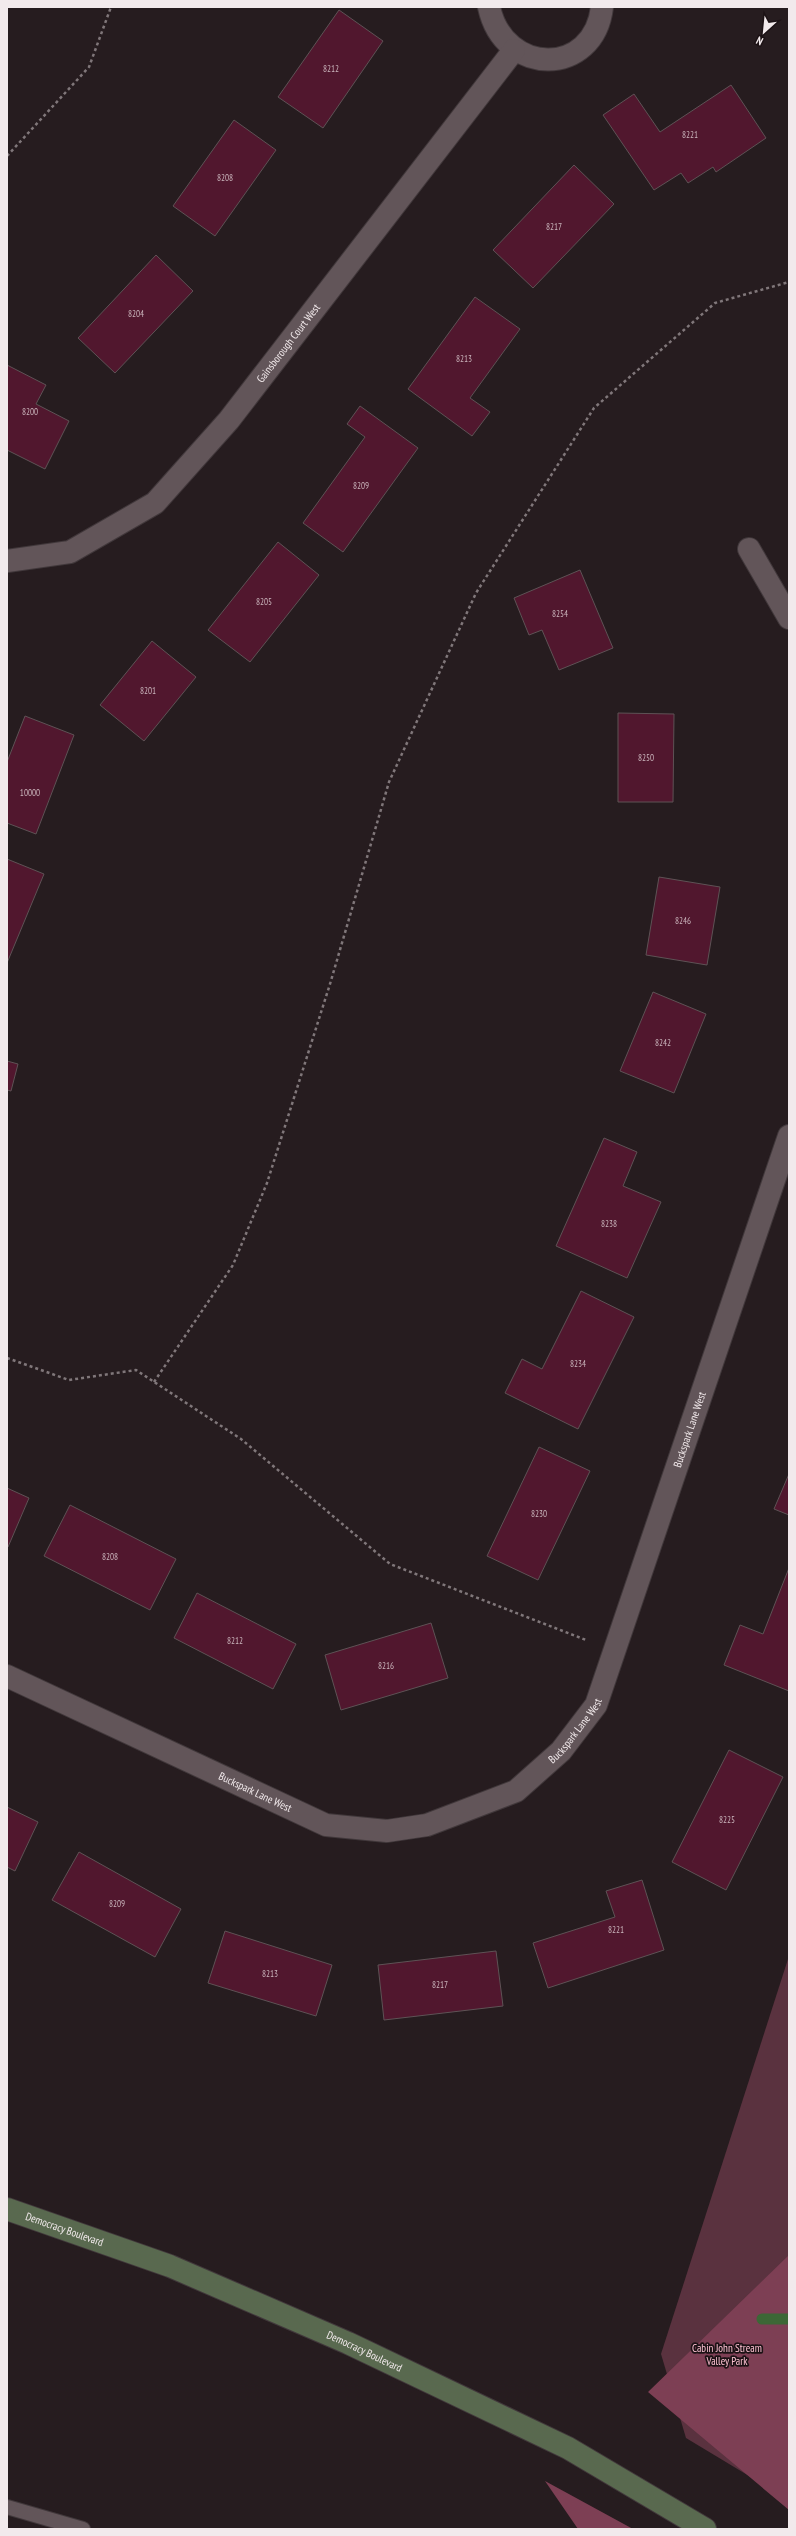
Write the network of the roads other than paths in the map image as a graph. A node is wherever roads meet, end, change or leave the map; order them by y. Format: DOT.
graph roads {
  1 [pos="489,7"];
  2 [pos="602,7"];
  3 [pos="514,50"];
  4 [pos="749,549"];
  5 [pos="7,561"];
  6 [pos="789,618"];
  7 [pos="789,1136"];
  8 [pos="7,1676"];
  9 [pos="7,2209"];
  10 [pos="7,2507"];
  11 [pos="83,2529"];
  12 [pos="705,2529"];
  1 -- 3 [label="street"];
  2 -- 3 [label="street"];
  3 -- 5 [label="street, Gainsborough Court West"];
  4 -- 6 [label="street"];
  7 -- 8 [label="street, Buckspark Lane West"];
  9 -- 12 [label="main road, Democracy Boulevard"];
  10 -- 11 [label="lane"];
}
